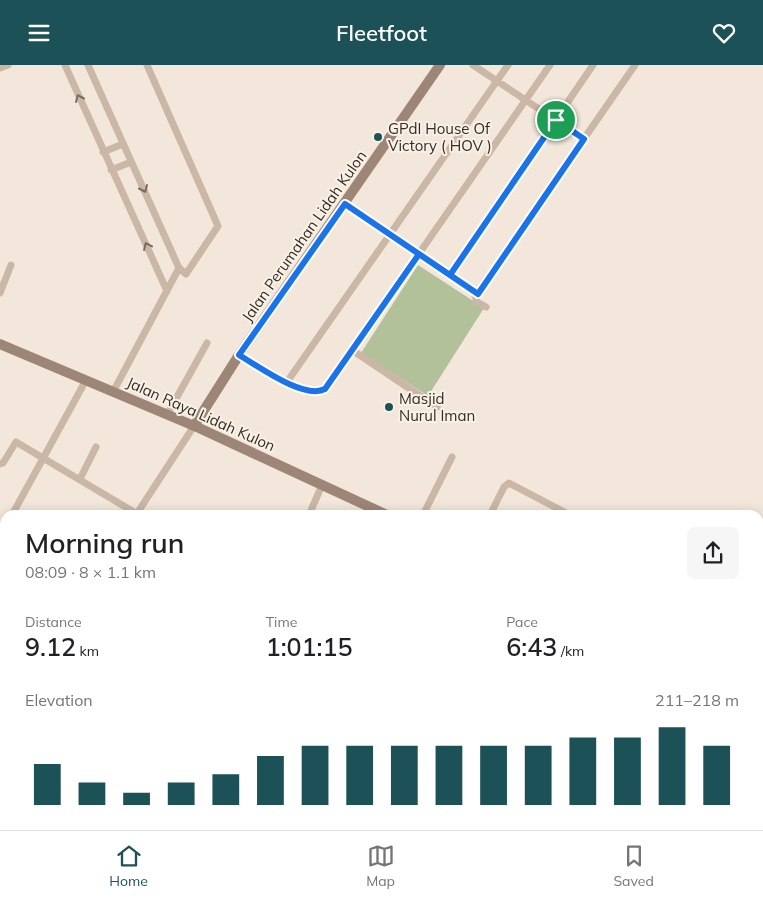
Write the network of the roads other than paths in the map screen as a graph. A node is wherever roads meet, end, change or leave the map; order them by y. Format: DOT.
graph roads {
  1 [pos="8,65"];
  2 [pos="65,65"];
  3 [pos="88,65"];
  4 [pos="147,65"];
  5 [pos="440,65"];
  6 [pos="473,65"];
  7 [pos="508,65"];
  8 [pos="550,65"];
  9 [pos="593,65"];
  10 [pos="635,65"];
  11 [pos="0,68"];
  12 [pos="497,81"];
  13 [pos="526,100"];
  14 [pos="556,120"];
  15 [pos="584,139"];
  16 [pos="123,144"];
  17 [pos="103,152"];
  18 [pos="131,162"];
  19 [pos="111,170"];
  20 [pos="345,204"];
  21 [pos="390,234"];
  22 [pos="419,254"];
  23 [pos="11,265"];
  24 [pos="179,268"];
  25 [pos="450,275"];
  26 [pos="167,291"];
  27 [pos="0,293"];
  28 [pos="478,294"];
  29 [pos="486,307"];
  30 [pos="207,343"];
  31 [pos="0,344"];
  32 [pos="352,350"];
  33 [pos="239,355"];
  34 [pos="86,380"];
  35 [pos="287,382"];
  36 [pos="113,392"];
  37 [pos="438,407"];
  38 [pos="167,415"];
  39 [pos="194,426"];
  40 [pos="96,447"];
  41 [pos="44,457"];
  42 [pos="452,457"];
  43 [pos="0,464"];
  44 [pos="80,479"];
  45 [pos="322,485"];
  46 [pos="15,510"];
  47 [pos="129,510"];
  48 [pos="140,510"];
  49 [pos="311,510"];
  50 [pos="376,510"];
  51 [pos="426,510"];
  52 [pos="492,510"];
  53 [pos="560,510"];
  1 -- 11 [label="street"];
  17 -- 2 [label="street, one-way"];
  3 -- 16 [label="street"];
  4 -- 24 [label="street"];
  5 -- 20 [label="street, Jalan Perumahan Lidah Kulon"];
  6 -- 12 [label="street"];
  7 -- 12 [label="street"];
  8 -- 13 [label="street"];
  9 -- 14 [label="street"];
  10 -- 15 [label="street"];
  12 -- 13 [label="street"];
  12 -- 21 [label="street"];
  13 -- 14 [label="street"];
  13 -- 22 [label="street"];
  14 -- 15 [label="street"];
  14 -- 25 [label="street"];
  15 -- 28 [label="street"];
  16 -- 17 [label="street"];
  16 -- 18 [label="street"];
  17 -- 19 [label="street"];
  18 -- 19 [label="street"];
  18 -- 24 [label="street, one-way"];
  26 -- 19 [label="street, one-way"];
  20 -- 21 [label="street"];
  20 -- 33 [label="street, Jalan Perumahan Lidah Kulon"];
  21 -- 22 [label="street"];
  21 -- 35 [label="street"];
  22 -- 25 [label="street"];
  22 -- 32 [label="street"];
  23 -- 27 [label="street"];
  24 -- 26 [label="street"];
  25 -- 28 [label="street"];
  26 -- 36 [label="street"];
  28 -- 29 [label="street"];
  30 -- 38 [label="street"];
  31 -- 34 [label="street, Jalan Raya Lidah Kulon"];
  32 -- 35 [label="street"];
  32 -- 37 [label="street"];
  33 -- 35 [label="street"];
  33 -- 39 [label="street, Jalan Perumahan Lidah Kulon"];
  34 -- 36 [label="street, Jalan Raya Lidah Kulon"];
  34 -- 41 [label="street"];
  36 -- 38 [label="street, Jalan Raya Lidah Kulon"];
  38 -- 39 [label="street, Jalan Raya Lidah Kulon"];
  39 -- 45 [label="street, Jalan Raya Lidah Kulon"];
  39 -- 48 [label="street"];
  40 -- 44 [label="street"];
  41 -- 43 [label="street"];
  41 -- 44 [label="street"];
  41 -- 46 [label="street"];
  42 -- 51 [label="street"];
  44 -- 47 [label="street"];
  45 -- 49 [label="street"];
  45 -- 50 [label="street, Jalan Raya Lidah Kulon"];
  52 -- 53 [label="street"];
}
